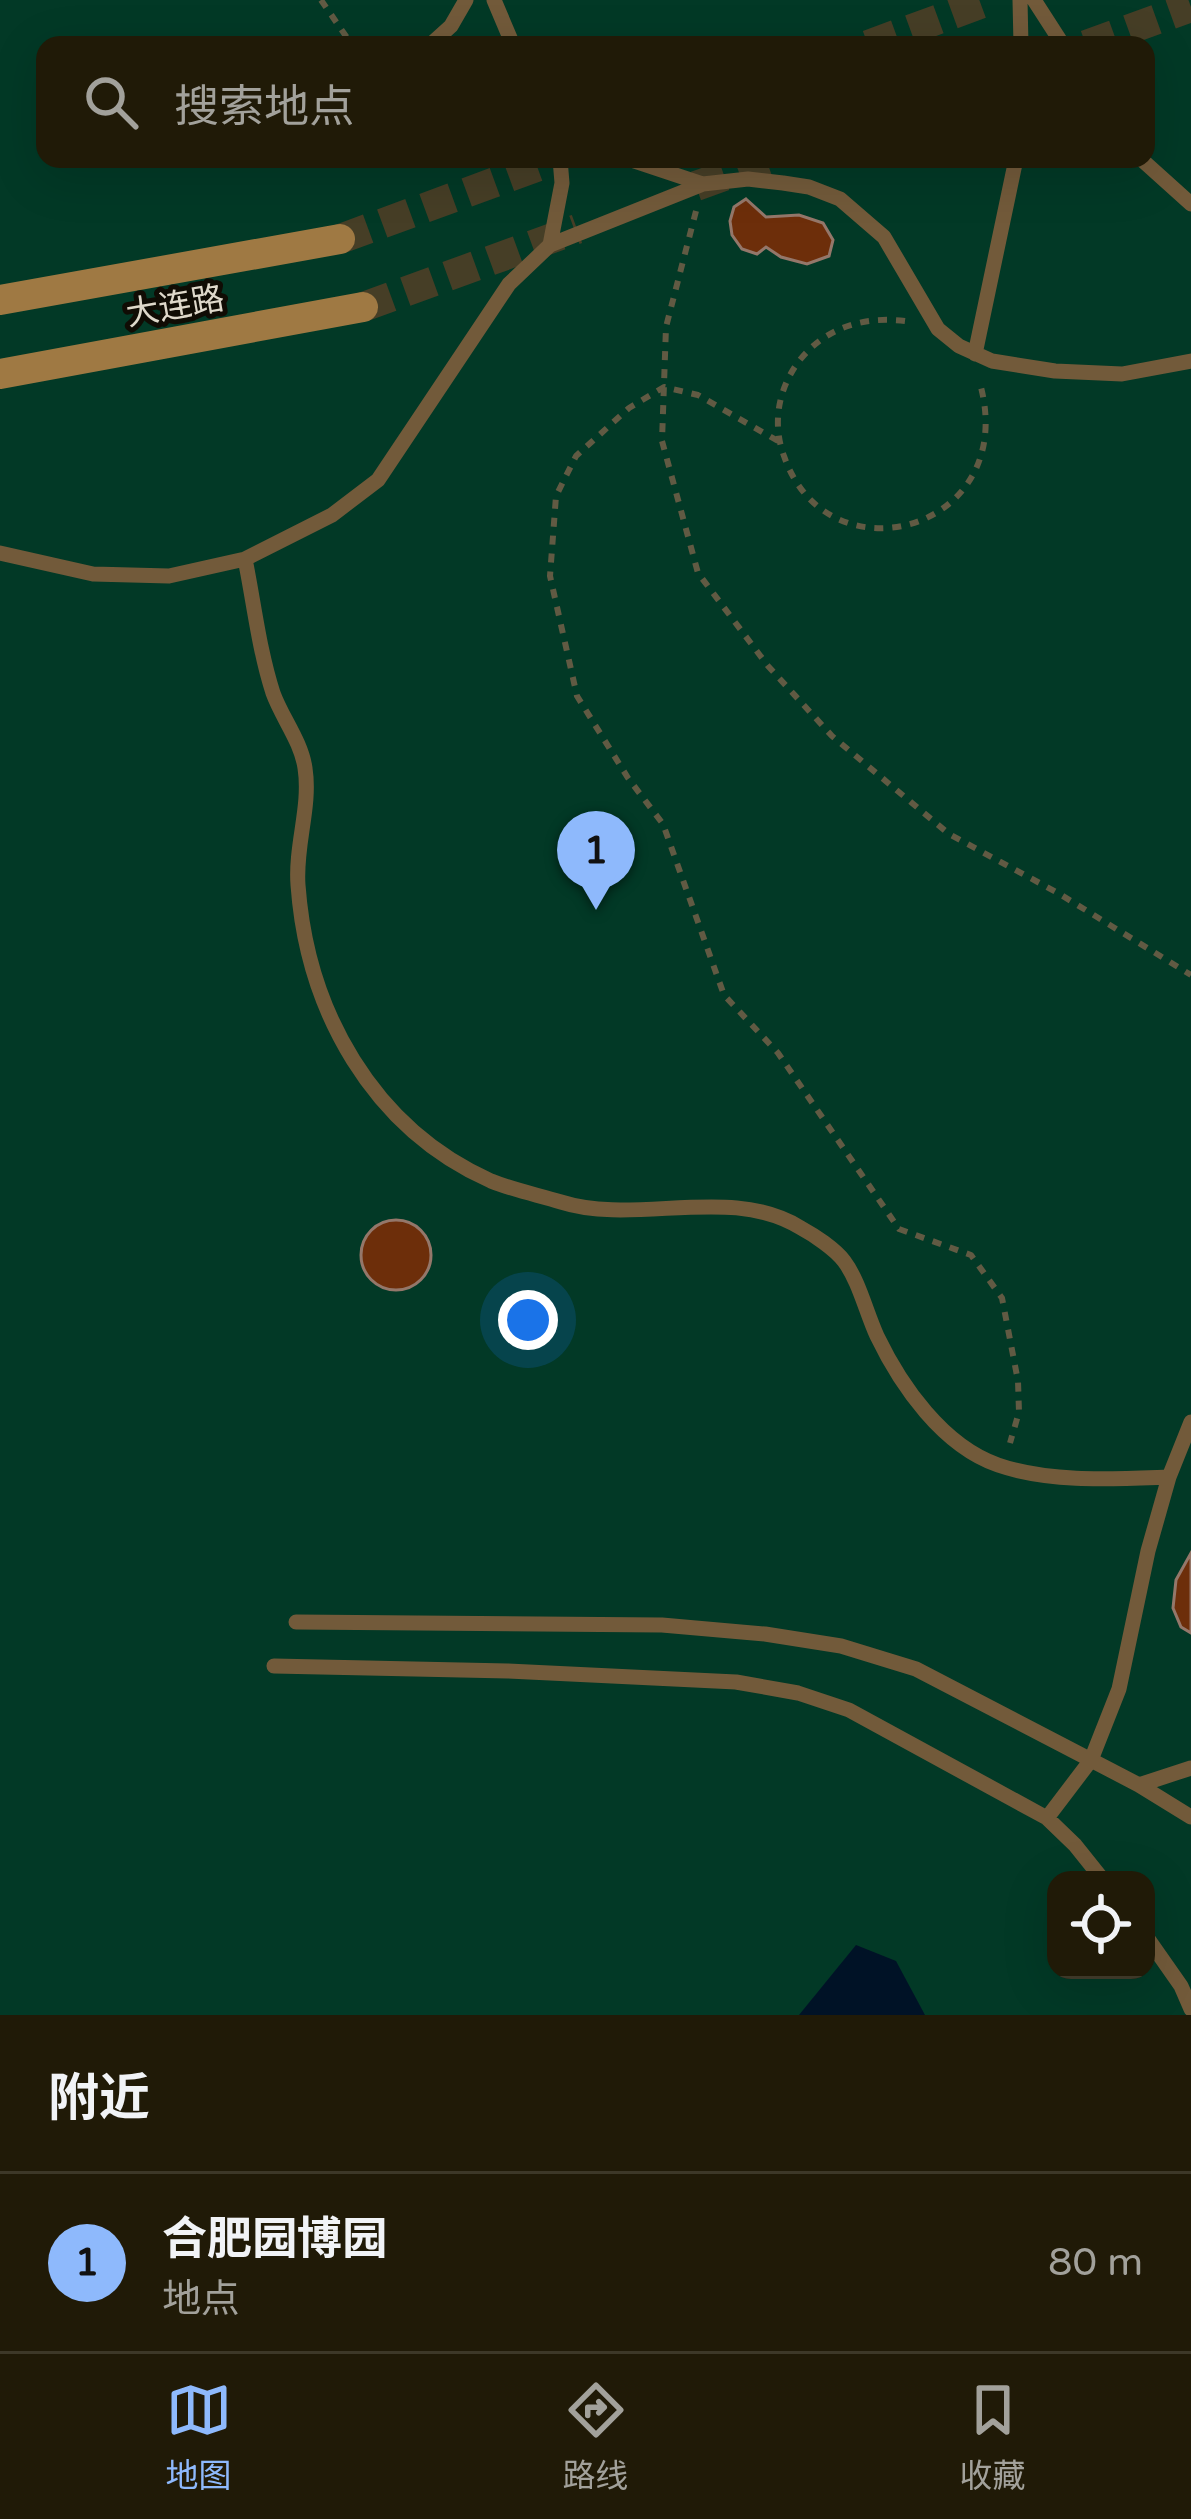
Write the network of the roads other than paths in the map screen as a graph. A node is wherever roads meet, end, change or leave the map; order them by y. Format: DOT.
graph roads {
  1 [pos="466,0"];
  2 [pos="494,0"];
  3 [pos="1020,0"];
  4 [pos="1034,0"];
  5 [pos="440,36"];
  6 [pos="509,36"];
  7 [pos="1021,36"];
  8 [pos="1057,36"];
  9 [pos="561,168"];
  10 [pos="655,168"];
  11 [pos="1014,168"];
  12 [pos="1151,168"];
  13 [pos="703,184"];
  14 [pos="1191,204"];
  15 [pos="340,239"];
  16 [pos="550,245"];
  17 [pos="0,300"];
  18 [pos="363,307"];
  19 [pos="975,354"];
  20 [pos="1191,361"];
  21 [pos="0,374"];
  22 [pos="0,554"];
  23 [pos="245,560"];
  24 [pos="1191,1421"];
  25 [pos="1169,1477"];
  26 [pos="296,1622"];
  27 [pos="274,1666"];
  28 [pos="1090,1760"];
  29 [pos="1191,1768"];
  30 [pos="1138,1785"];
  31 [pos="1191,1817"];
  32 [pos="1047,1818"];
  33 [pos="1096,1871"];
  34 [pos="1155,1949"];
  35 [pos="1191,2009"];
  1 -- 5 [label="lane"];
  2 -- 6 [label="lane"];
  3 -- 7 [label="lane"];
  4 -- 8 [label="lane"];
  9 -- 16 [label="lane"];
  10 -- 13 [label="lane"];
  11 -- 19 [label="lane"];
  12 -- 14 [label="lane"];
  13 -- 16 [label="lane"];
  13 -- 19 [label="lane"];
  15 -- 17 [label="main road, 大连路"];
  16 -- 23 [label="lane"];
  18 -- 21 [label="main road, 大连路"];
  19 -- 20 [label="lane"];
  22 -- 23 [label="lane"];
  23 -- 25 [label="lane"];
  24 -- 25 [label="lane"];
  25 -- 28 [label="lane"];
  26 -- 28 [label="lane"];
  27 -- 32 [label="lane"];
  28 -- 30 [label="lane"];
  28 -- 32 [label="lane"];
  29 -- 30 [label="lane"];
  30 -- 31 [label="lane"];
  32 -- 33 [label="lane"];
  34 -- 35 [label="lane"];
}
